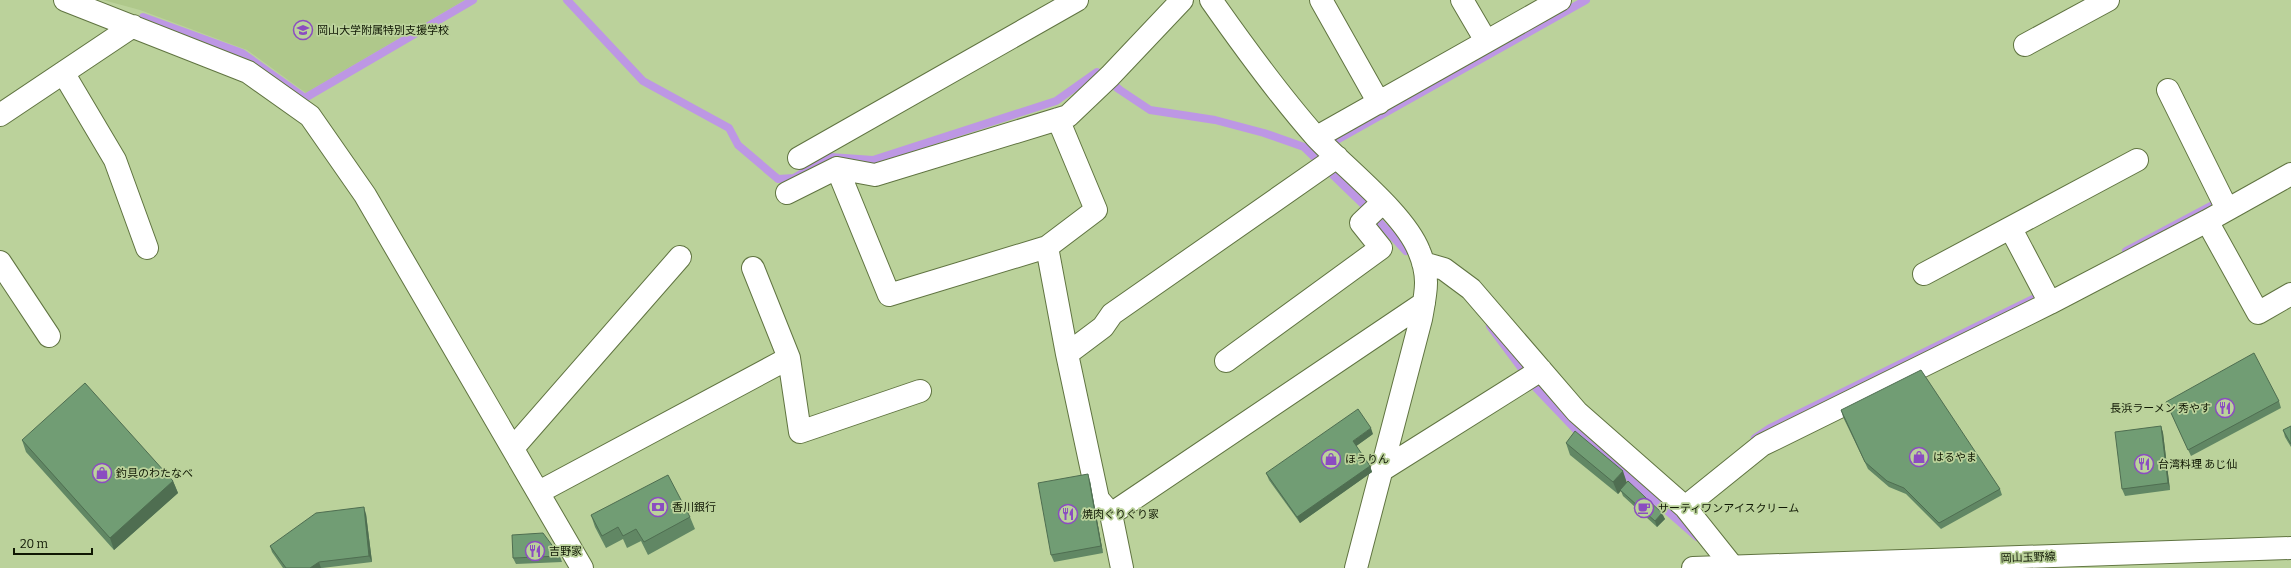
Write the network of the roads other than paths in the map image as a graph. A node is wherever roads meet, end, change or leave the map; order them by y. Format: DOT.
graph roads {
  1 [pos="65,0"];
  2 [pos="1077,0"];
  3 [pos="1182,0"];
  4 [pos="1210,0"];
  5 [pos="1321,0"];
  6 [pos="1462,0"];
  7 [pos="1560,0"];
  8 [pos="2108,0"];
  9 [pos="133,26"];
  10 [pos="1486,41"];
  11 [pos="2025,45"];
  12 [pos="64,74"];
  13 [pos="2168,90"];
  14 [pos="1379,103"];
  15 [pos="0,115"];
  16 [pos="1058,119"];
  17 [pos="1325,153"];
  18 [pos="799,158"];
  19 [pos="2137,160"];
  20 [pos="837,168"];
  21 [pos="2291,174"];
  22 [pos="787,193"];
  23 [pos="2224,202"];
  24 [pos="1375,210"];
  25 [pos="2207,221"];
  26 [pos="2011,229"];
  27 [pos="1047,247"];
  28 [pos="147,248"];
  29 [pos="680,257"];
  30 [pos="0,262"];
  31 [pos="1423,263"];
  32 [pos="753,268"];
  33 [pos="1924,274"];
  34 [pos="2291,294"];
  35 [pos="2046,296"];
  36 [pos="1424,302"];
  37 [pos="49,336"];
  38 [pos="1067,354"];
  39 [pos="789,358"];
  40 [pos="1226,361"];
  41 [pos="1533,375"];
  42 [pos="920,391"];
  43 [pos="513,448"];
  44 [pos="1382,470"];
  45 [pos="539,492"];
  46 [pos="1685,507"];
  47 [pos="1111,514"];
  48 [pos="2291,548"];
  49 [pos="1732,567"];
  50 [pos="582,568"];
  51 [pos="1122,568"];
  52 [pos="1356,568"];
  53 [pos="1693,568"];
  1 -- 9 [label="street"];
  2 -- 18 [label="street"];
  3 -- 16 [label="street"];
  4 -- 17 [label="street"];
  5 -- 14 [label="street"];
  6 -- 10 [label="street"];
  7 -- 10 [label="street"];
  8 -- 11 [label="street"];
  9 -- 12 [label="street"];
  9 -- 43 [label="street"];
  10 -- 14 [label="street"];
  12 -- 15 [label="street"];
  12 -- 28 [label="street"];
  13 -- 23 [label="street"];
  14 -- 17 [label="street"];
  16 -- 20 [label="street"];
  16 -- 27 [label="street"];
  17 -- 24 [label="street"];
  17 -- 38 [label="street"];
  19 -- 26 [label="street"];
  20 -- 22 [label="street"];
  20 -- 27 [label="street"];
  21 -- 23 [label="street"];
  23 -- 25 [label="street"];
  24 -- 31 [label="street"];
  24 -- 40 [label="street"];
  25 -- 34 [label="street"];
  25 -- 35 [label="street"];
  26 -- 33 [label="street"];
  26 -- 35 [label="street"];
  27 -- 38 [label="street"];
  29 -- 43 [label="street"];
  30 -- 37 [label="street"];
  31 -- 36 [label="street"];
  31 -- 41 [label="street"];
  32 -- 39 [label="street"];
  35 -- 46 [label="street"];
  36 -- 44 [label="street"];
  36 -- 47 [label="street"];
  38 -- 47 [label="street"];
  39 -- 42 [label="street"];
  39 -- 45 [label="street"];
  41 -- 44 [label="street"];
  41 -- 46 [label="street"];
  43 -- 45 [label="street"];
  44 -- 52 [label="street"];
  45 -- 50 [label="street"];
  46 -- 49 [label="street"];
  47 -- 51 [label="street"];
  48 -- 49 [label="street, 岡山玉野線"];
  49 -- 53 [label="street, 岡山玉野線"];
}
